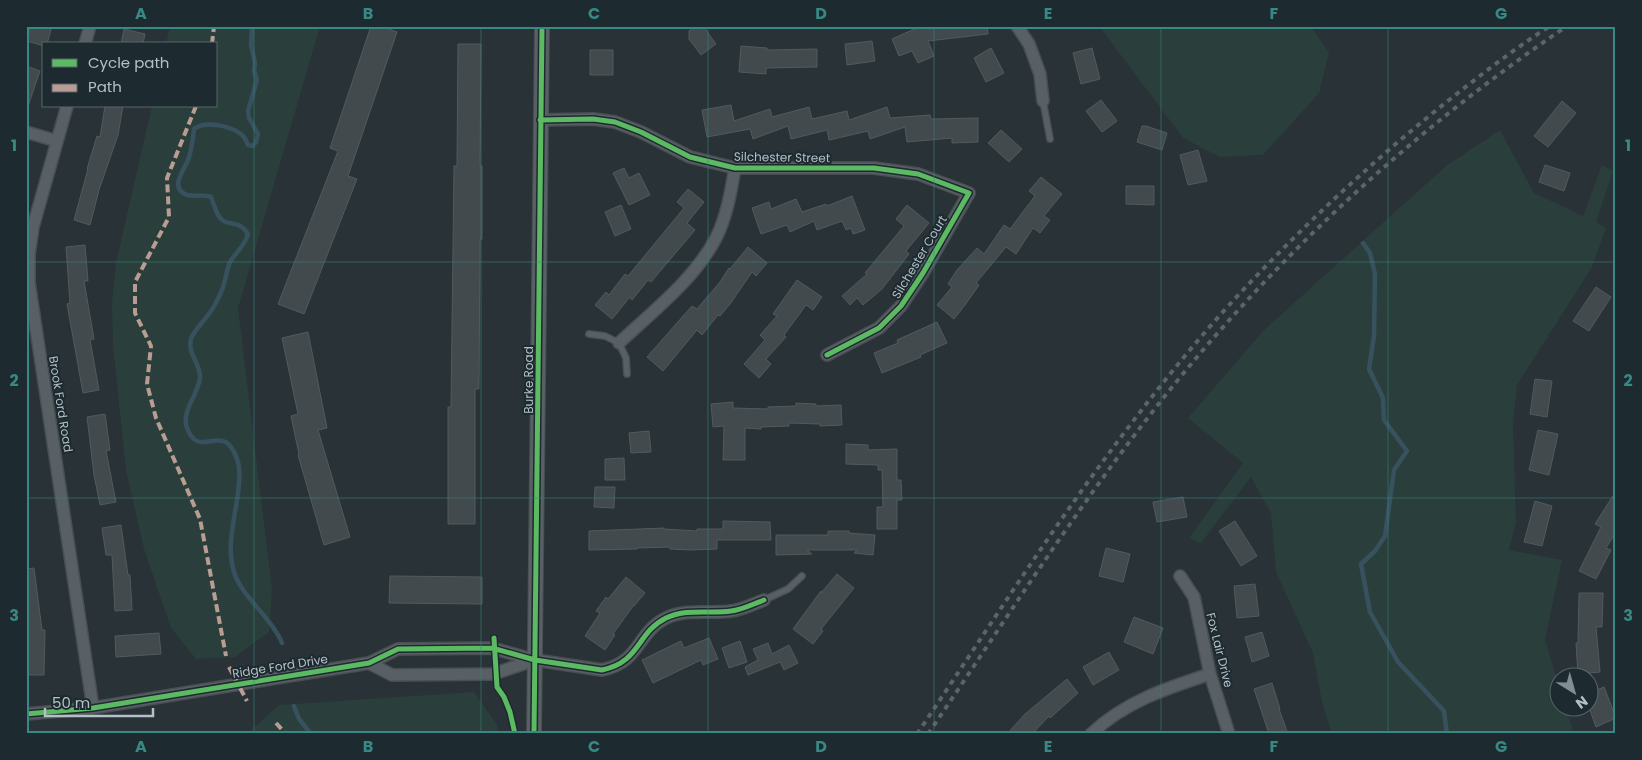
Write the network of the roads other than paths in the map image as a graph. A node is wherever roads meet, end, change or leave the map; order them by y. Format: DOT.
graph roads {
  1 [pos="90,26"];
  2 [pos="542,26"];
  3 [pos="1017,26"];
  4 [pos="86,42"];
  5 [pos="1042,102"];
  6 [pos="66,108"];
  7 [pos="540,120"];
  8 [pos="26,132"];
  9 [pos="1050,139"];
  10 [pos="58,141"];
  11 [pos="734,168"];
  12 [pos="969,193"];
  13 [pos="589,334"];
  14 [pos="619,343"];
  15 [pos="827,354"];
  16 [pos="627,374"];
  17 [pos="802,576"];
  18 [pos="1180,576"];
  19 [pos="764,600"];
  20 [pos="535,660"];
  21 [pos="369,663"];
  22 [pos="1210,674"];
  23 [pos="93,708"];
  24 [pos="26,714"];
  25 [pos="534,734"];
  26 [pos="1091,734"];
  27 [pos="1229,734"];
  1 -- 4 [label="street"];
  2 -- 7 [label="street, Burke Road"];
  3 -- 5 [label="street"];
  5 -- 9 [label="lane"];
  6 -- 10 [label="street, Brook Ford Road"];
  7 -- 11 [label="street, Silchester Street"];
  7 -- 20 [label="street, Burke Road"];
  8 -- 10 [label="street"];
  10 -- 23 [label="street, Brook Ford Road"];
  11 -- 12 [label="street, Silchester Street"];
  11 -- 14 [label="street"];
  12 -- 15 [label="street, Silchester Court"];
  13 -- 14 [label="lane"];
  14 -- 16 [label="lane"];
  17 -- 19 [label="lane"];
  18 -- 22 [label="street, Fox Lair Drive"];
  19 -- 20 [label="street"];
  20 -- 21 [label="street, Ridge Ford Drive"];
  20 -- 21 [label="street"];
  20 -- 25 [label="street, Burke Road"];
  21 -- 23 [label="street, Ridge Ford Drive"];
  22 -- 26 [label="street"];
  22 -- 27 [label="street, Fox Lair Drive"];
  23 -- 24 [label="street, Ridge Ford Drive"];
}
